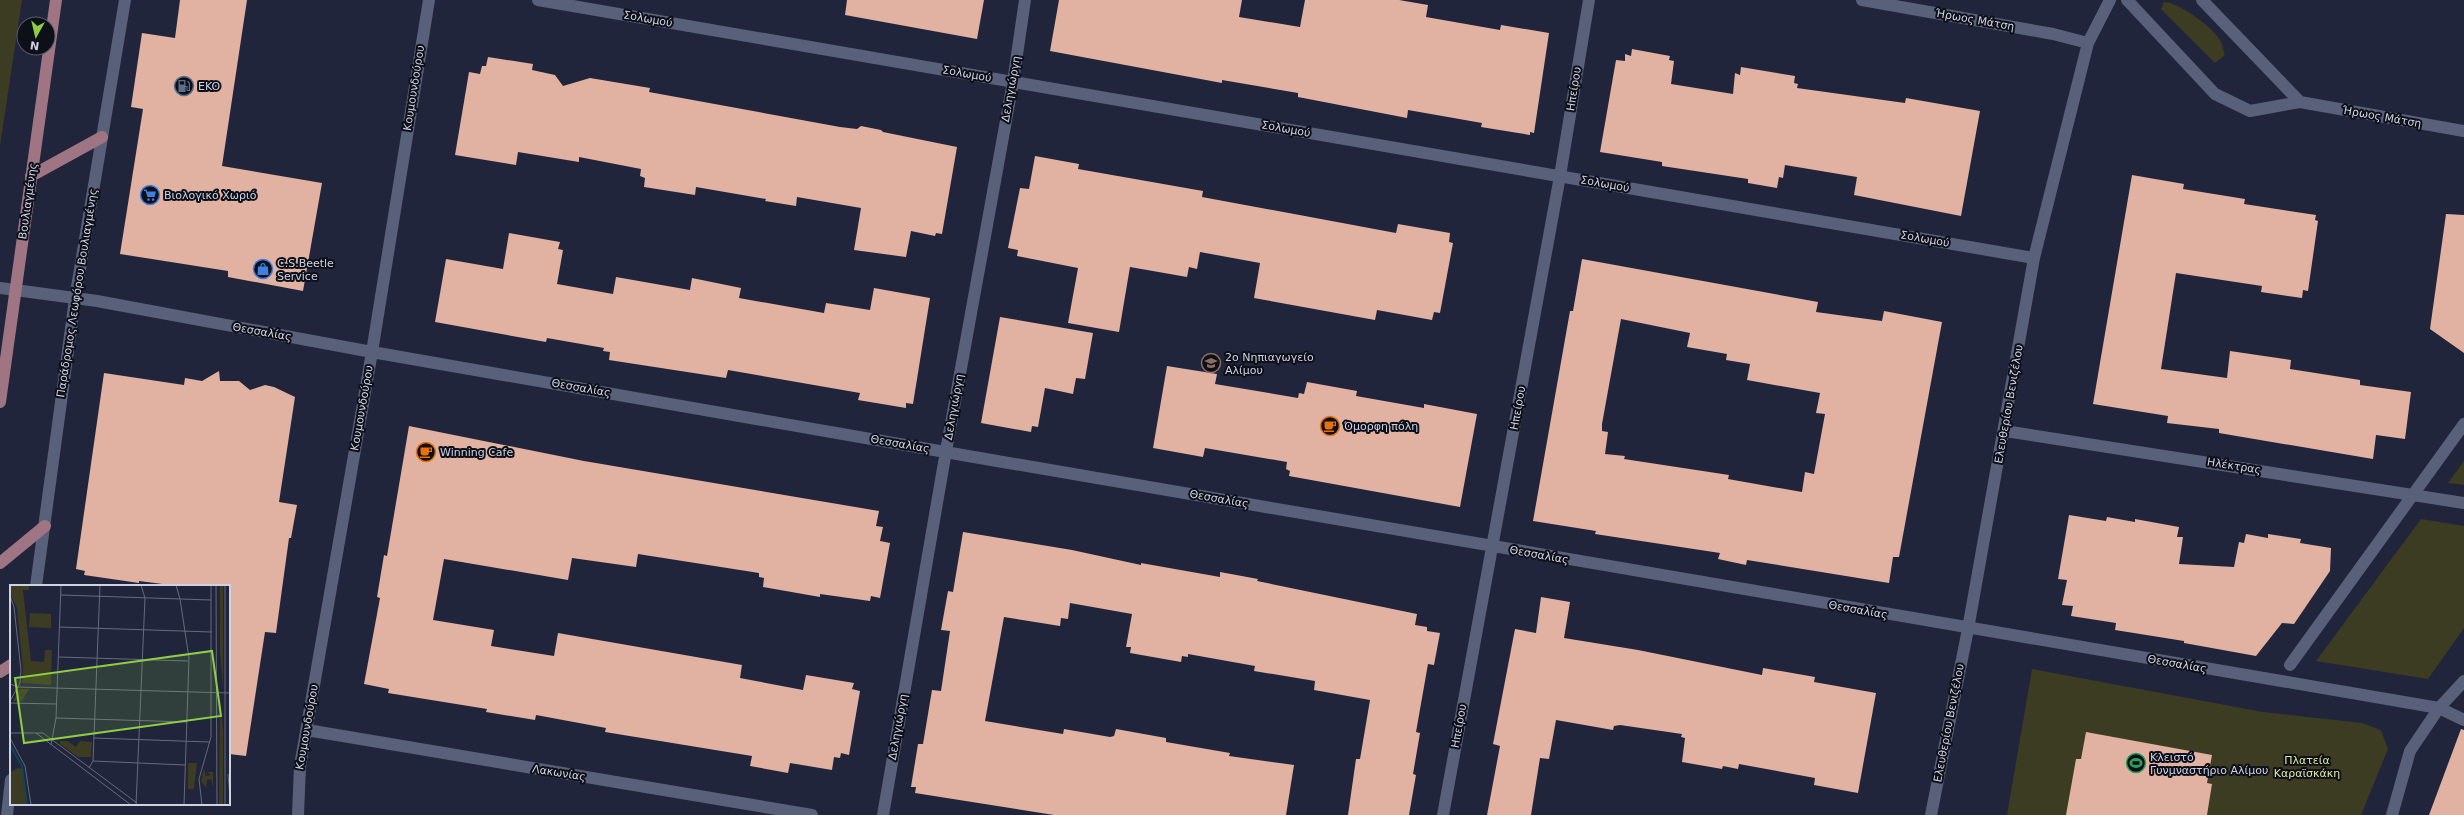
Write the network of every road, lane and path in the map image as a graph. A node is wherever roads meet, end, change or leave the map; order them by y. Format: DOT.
graph roads {
  1 [pos="56,0"];
  2 [pos="125,0"];
  3 [pos="429,0"];
  4 [pos="538,0"];
  5 [pos="1025,0"];
  6 [pos="1589,0"];
  7 [pos="1862,0"];
  8 [pos="2110,0"];
  9 [pos="2127,0"];
  10 [pos="2202,0"];
  11 [pos="2088,43"];
  12 [pos="1013,82"];
  13 [pos="2300,102"];
  14 [pos="2464,131"];
  15 [pos="102,137"];
  16 [pos="31,176"];
  17 [pos="1560,176"];
  18 [pos="2034,258"];
  19 [pos="0,288"];
  20 [pos="14,289"];
  21 [pos="75,299"];
  22 [pos="372,352"];
  23 [pos="0,402"];
  24 [pos="2464,424"];
  25 [pos="2005,430"];
  26 [pos="946,452"];
  27 [pos="2412,495"];
  28 [pos="2464,503"];
  29 [pos="45,526"];
  30 [pos="1492,547"];
  31 [pos="0,563"];
  32 [pos="36,585"];
  33 [pos="1968,629"];
  34 [pos="2290,665"];
  35 [pos="10,666"];
  36 [pos="0,672"];
  37 [pos="2464,680"];
  38 [pos="2439,708"];
  39 [pos="2464,720"];
  40 [pos="307,730"];
  41 [pos="10,789"];
  42 [pos="7,815"];
  43 [pos="298,815"];
  44 [pos="812,815"];
  45 [pos="883,815"];
  46 [pos="1443,815"];
  47 [pos="1931,815"];
  48 [pos="2392,815"];
  1 -- 16 [label="main road, Βουλιαγμένης"];
  2 -- 15 [label="street, Παράδρομος Λεωφόρου Βουλιαγμένης"];
  3 -- 22 [label="street, Κουμουνδούρου"];
  4 -- 12 [label="street, Σολωμού"];
  5 -- 12 [label="street, Δεληγιώργη"];
  6 -- 17 [label="street, Ηπείρου"];
  7 -- 11 [label="street, Ήρωος Μάτση"];
  8 -- 11 [label="street, Ελευθερίου Βενιζέλου"];
  9 -- 13 [label="street"];
  10 -- 13 [label="street"];
  11 -- 18 [label="street, Ελευθερίου Βενιζέλου"];
  12 -- 17 [label="street, Σολωμού"];
  12 -- 26 [label="street, Δεληγιώργη"];
  13 -- 14 [label="street, Ήρωος Μάτση"];
  15 -- 16 [label="main road"];
  15 -- 21 [label="street, Παράδρομος Λεωφόρου Βουλιαγμένης"];
  16 -- 20 [label="main road, Βουλιαγμένης"];
  17 -- 18 [label="street, Σολωμού"];
  17 -- 30 [label="street, Ηπείρου"];
  18 -- 25 [label="street, Ελευθερίου Βενιζέλου"];
  19 -- 20 [label="street, Θεσσαλίας"];
  20 -- 21 [label="street, Θεσσαλίας"];
  20 -- 23 [label="main road, Βουλιαγμένης"];
  21 -- 22 [label="street, Θεσσαλίας"];
  21 -- 29 [label="street, Παράδρομος Λεωφόρου Βουλιαγμένης"];
  22 -- 26 [label="street, Θεσσαλίας"];
  22 -- 40 [label="street, Κουμουνδούρου"];
  24 -- 27 [label="street"];
  25 -- 27 [label="street, Ηλέκτρας"];
  25 -- 33 [label="street, Ελευθερίου Βενιζέλου"];
  26 -- 30 [label="street, Θεσσαλίας"];
  26 -- 45 [label="street, Δεληγιώργη"];
  27 -- 28 [label="street, Ηλέκτρας"];
  27 -- 34 [label="street"];
  29 -- 31 [label="main road"];
  29 -- 32 [label="street, Παράδρομος Λεωφόρου Βουλιαγμένης"];
  30 -- 33 [label="street, Θεσσαλίας"];
  30 -- 46 [label="street, Ηπείρου"];
  33 -- 38 [label="street, Θεσσαλίας"];
  33 -- 47 [label="street, Ελευθερίου Βενιζέλου"];
  35 -- 36 [label="main road"];
  37 -- 38 [label="street"];
  38 -- 39 [label="street, Θεσσαλίας"];
  38 -- 48 [label="street"];
  40 -- 43 [label="street, Κουμουνδούρου"];
  40 -- 44 [label="street, Λακωνίας"];
  41 -- 42 [label="street"];
}
